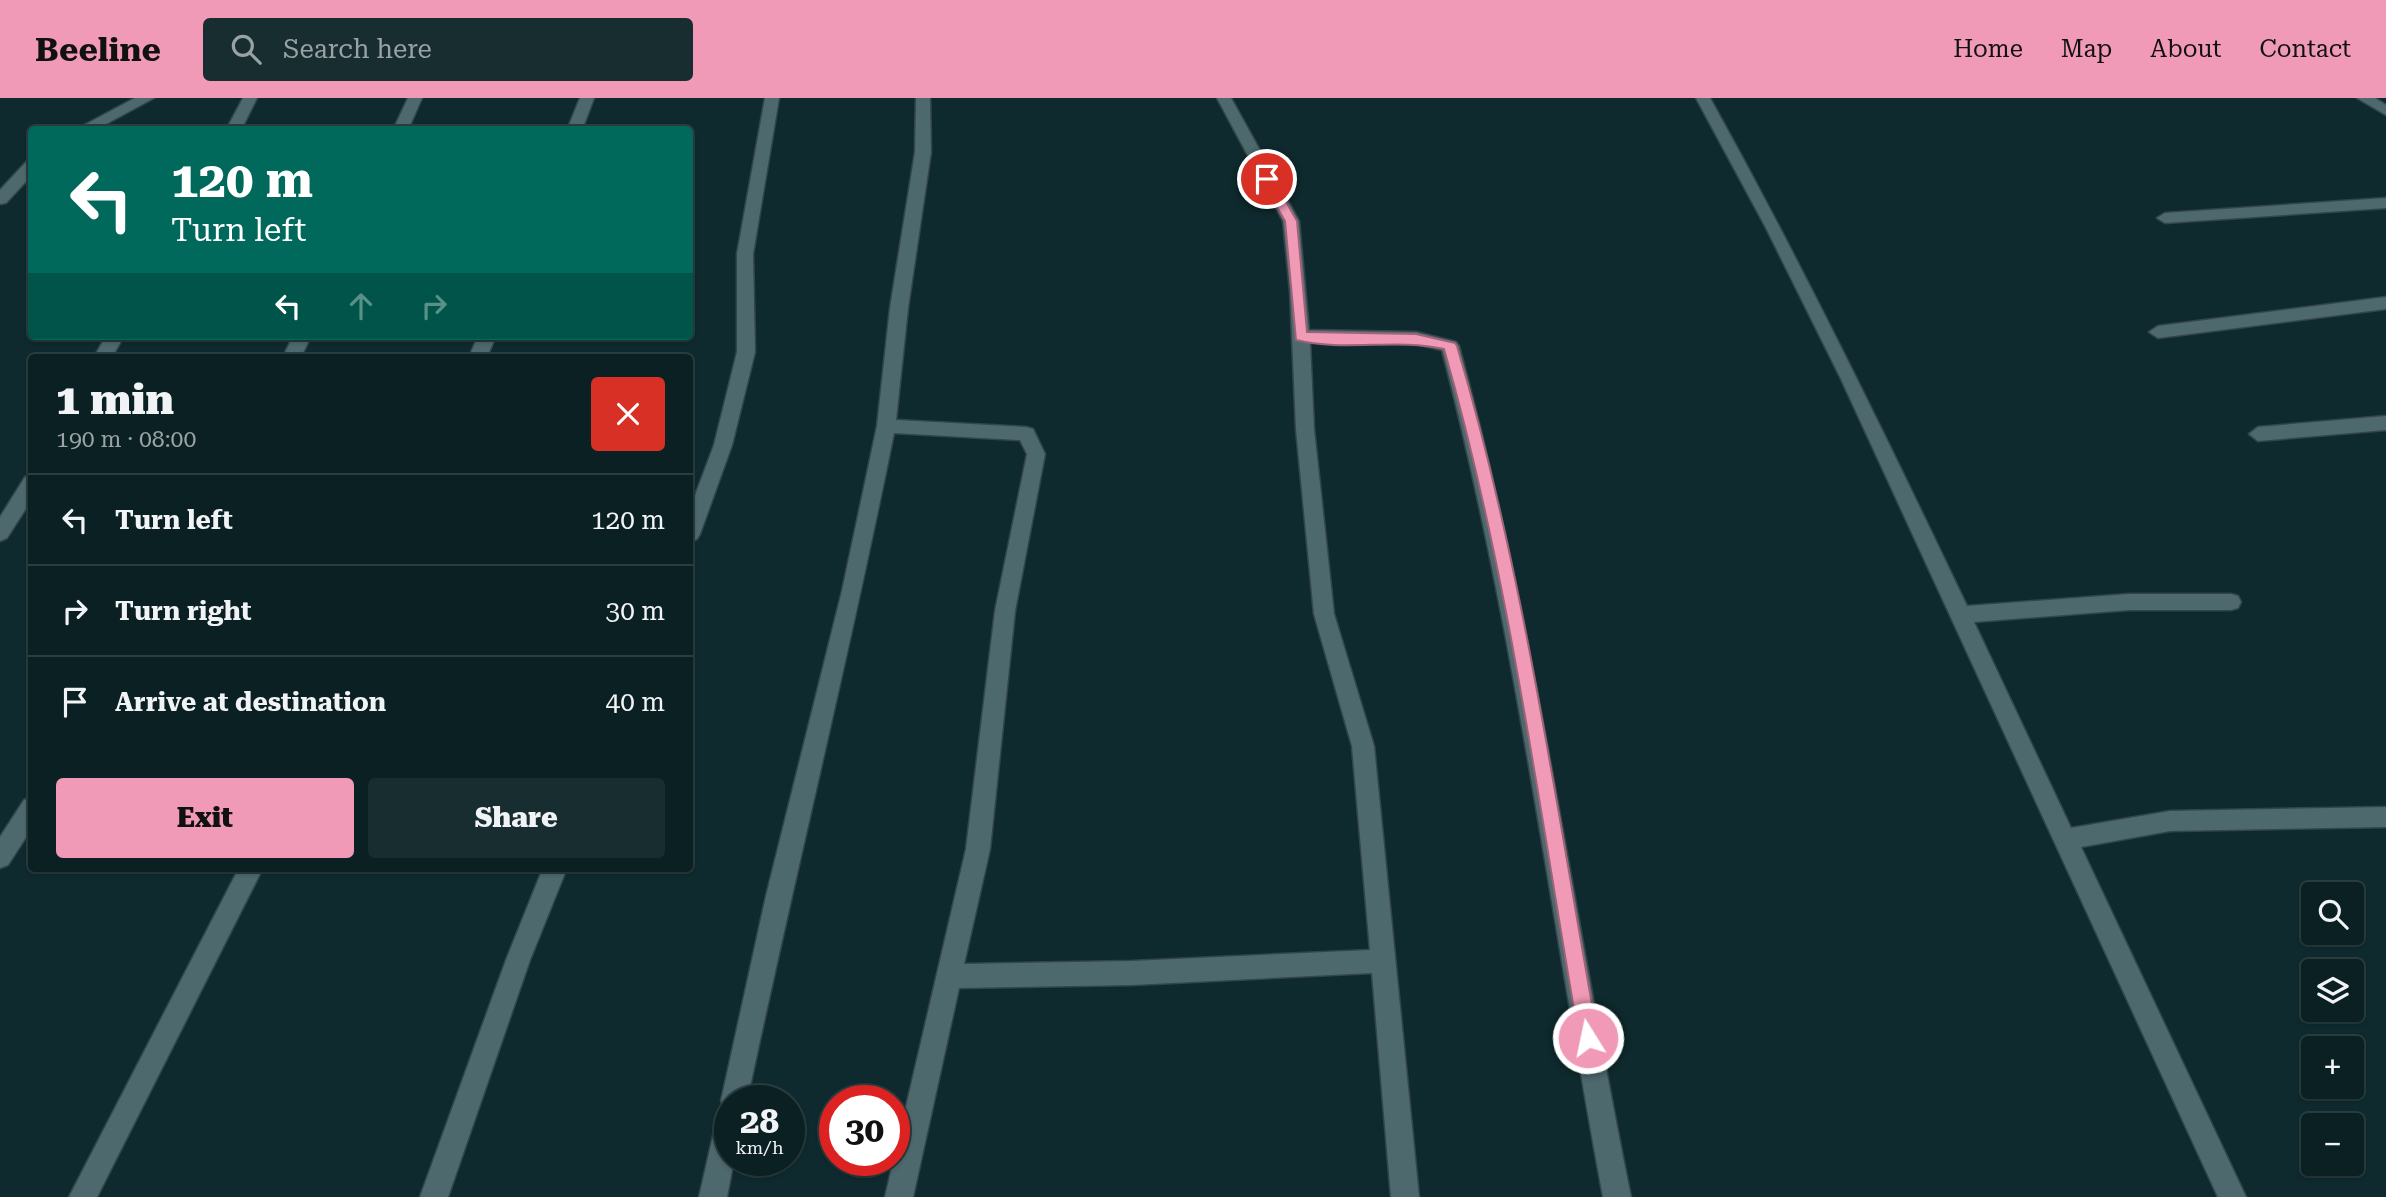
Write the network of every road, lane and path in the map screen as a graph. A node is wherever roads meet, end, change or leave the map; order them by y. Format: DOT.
graph roads {
  1 [pos="147,98"];
  2 [pos="250,98"];
  3 [pos="415,98"];
  4 [pos="587,98"];
  5 [pos="772,98"];
  6 [pos="923,98"];
  7 [pos="1224,98"];
  8 [pos="1703,98"];
  9 [pos="2364,98"];
  10 [pos="2386,111"];
  11 [pos="90,126"];
  12 [pos="235,126"];
  13 [pos="402,126"];
  14 [pos="576,126"];
  15 [pos="28,169"];
  16 [pos="0,199"];
  17 [pos="2386,203"];
  18 [pos="2165,218"];
  19 [pos="2386,303"];
  20 [pos="2158,332"];
  21 [pos="1301,336"];
  22 [pos="2386,423"];
  23 [pos="886,426"];
  24 [pos="2258,434"];
  25 [pos="28,488"];
  26 [pos="28,518"];
  27 [pos="4,523"];
  28 [pos="693,526"];
  29 [pos="2231,602"];
  30 [pos="1961,615"];
  31 [pos="28,813"];
  32 [pos="2386,817"];
  33 [pos="2068,839"];
  34 [pos="0,857"];
  35 [pos="249,872"];
  36 [pos="553,872"];
  37 [pos="1385,961"];
  38 [pos="951,976"];
  39 [pos="737,1085"];
  40 [pos="718,1176"];
  41 [pos="83,1197"];
  42 [pos="434,1197"];
  43 [pos="713,1197"];
  44 [pos="899,1197"];
  45 [pos="1405,1197"];
  46 [pos="1617,1197"];
  47 [pos="2232,1197"];
  1 -- 11 [label="street"];
  2 -- 12 [label="street"];
  3 -- 13 [label="street"];
  4 -- 14 [label="street"];
  5 -- 28 [label="street"];
  6 -- 23 [label="street"];
  7 -- 21 [label="street"];
  8 -- 30 [label="street"];
  9 -- 10 [label="street"];
  15 -- 16 [label="street"];
  17 -- 18 [label="street"];
  19 -- 20 [label="street"];
  21 -- 37 [label="street"];
  21 -- 46 [label="street"];
  22 -- 24 [label="street"];
  23 -- 38 [label="street"];
  23 -- 39 [label="street"];
  25 -- 27 [label="street"];
  26 -- 27 [label="street"];
  29 -- 30 [label="street"];
  30 -- 33 [label="street"];
  31 -- 34 [label="street"];
  32 -- 33 [label="street"];
  33 -- 47 [label="street"];
  35 -- 41 [label="street"];
  36 -- 42 [label="street"];
  37 -- 38 [label="street"];
  37 -- 45 [label="street"];
  38 -- 44 [label="street"];
  40 -- 43 [label="street"];
}
